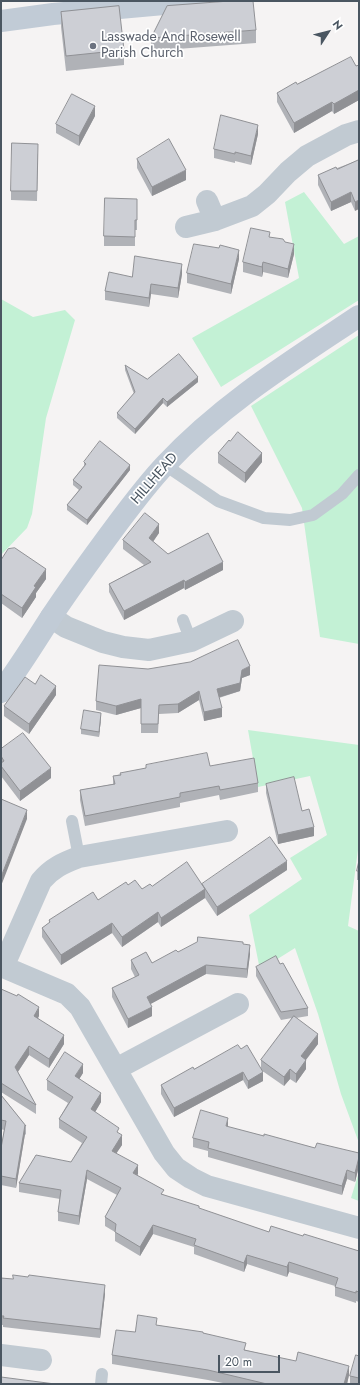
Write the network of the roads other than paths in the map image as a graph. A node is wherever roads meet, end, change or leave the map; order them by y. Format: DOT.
graph roads {
  1 [pos="197,1"];
  2 [pos="1,21"];
  3 [pos="359,131"];
  4 [pos="186,227"];
  5 [pos="359,316"];
  6 [pos="165,465"];
  7 [pos="359,475"];
  8 [pos="51,617"];
  9 [pos="183,620"];
  10 [pos="233,621"];
  11 [pos="191,641"];
  12 [pos="1,692"];
  13 [pos="72,821"];
  14 [pos="227,831"];
  15 [pos="79,857"];
  16 [pos="2,966"];
  17 [pos="228,1016"];
  18 [pos="116,1070"];
  19 [pos="359,1228"];
  20 [pos="1,1355"];
  21 [pos="41,1360"];
  1 -- 2 [label="main road"];
  3 -- 4 [label="street"];
  5 -- 6 [label="main road, HILLHEAD"];
  6 -- 7 [label="lane"];
  6 -- 8 [label="main road, HILLHEAD"];
  8 -- 11 [label="street"];
  8 -- 12 [label="main road, HILLHEAD"];
  9 -- 11 [label="lane"];
  10 -- 11 [label="street"];
  13 -- 15 [label="lane"];
  14 -- 15 [label="street"];
  15 -- 16 [label="street"];
  16 -- 18 [label="street"];
  17 -- 18 [label="street"];
  18 -- 19 [label="street"];
  20 -- 21 [label="street"];
}
